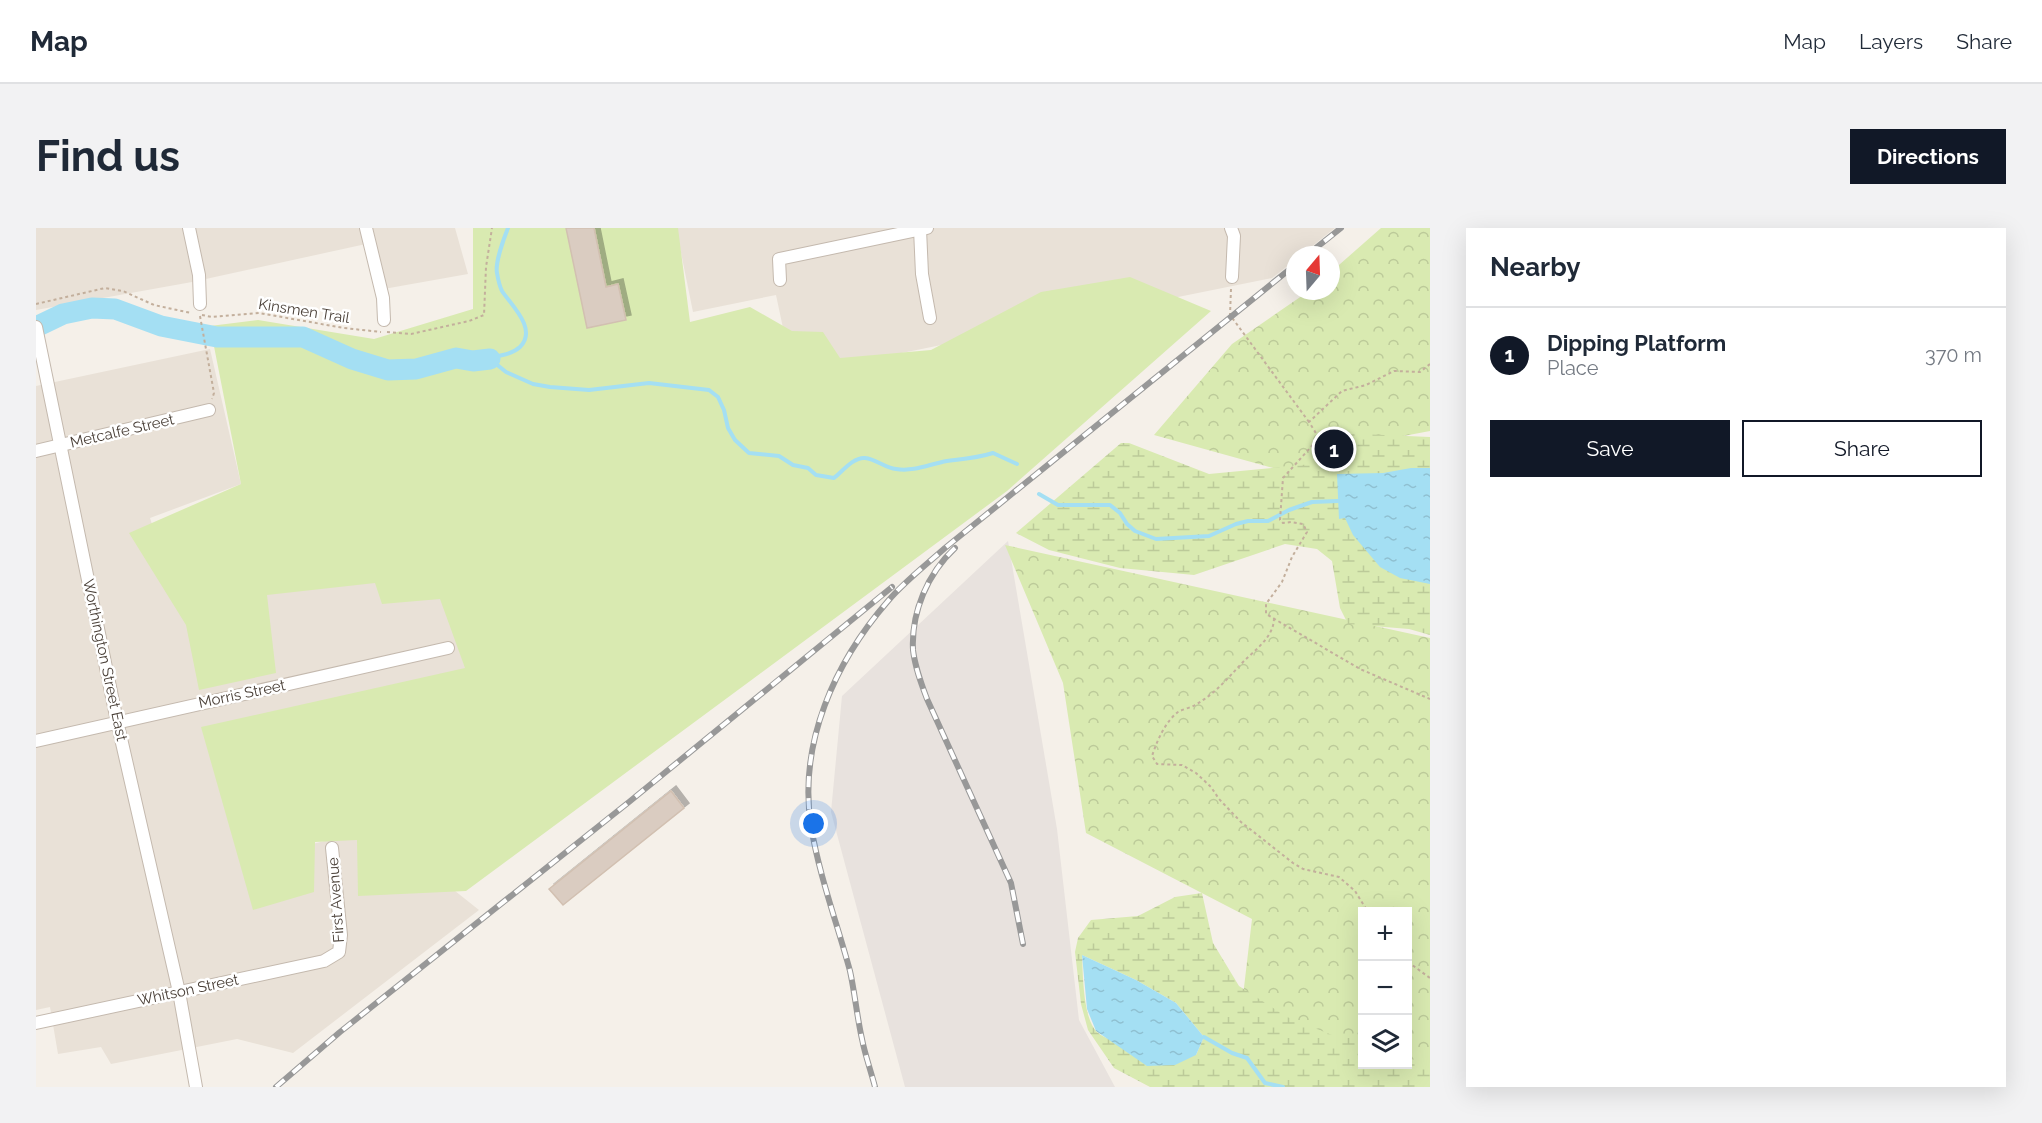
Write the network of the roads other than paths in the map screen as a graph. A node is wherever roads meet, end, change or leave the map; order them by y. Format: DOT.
graph roads {
  1 [pos="189,228"];
  2 [pos="366,228"];
  3 [pos="1232,228"];
  4 [pos="924,229"];
  5 [pos="1232,277"];
  6 [pos="780,280"];
  7 [pos="200,309"];
  8 [pos="930,318"];
  9 [pos="384,320"];
  10 [pos="36,327"];
  11 [pos="208,411"];
  12 [pos="60,445"];
  13 [pos="36,451"];
  14 [pos="448,648"];
  15 [pos="117,721"];
  16 [pos="36,741"];
  17 [pos="332,848"];
  18 [pos="339,952"];
  19 [pos="179,992"];
  20 [pos="36,1023"];
  21 [pos="196,1087"];
  1 -- 7 [label="street"];
  2 -- 9 [label="street"];
  3 -- 5 [label="street"];
  4 -- 6 [label="street"];
  4 -- 8 [label="street"];
  10 -- 12 [label="street, Worthington Street East"];
  11 -- 12 [label="street, Metcalfe Street"];
  12 -- 13 [label="street, Metcalfe Street"];
  12 -- 15 [label="street, Worthington Street East"];
  14 -- 15 [label="street, Morris Street"];
  15 -- 16 [label="street, Morris Street"];
  15 -- 19 [label="street, Worthington Street East"];
  17 -- 18 [label="street, First Avenue"];
  18 -- 19 [label="street, Whitson Street"];
  19 -- 20 [label="street, Whitson Street"];
  19 -- 21 [label="street, Worthington Street East"];
}
